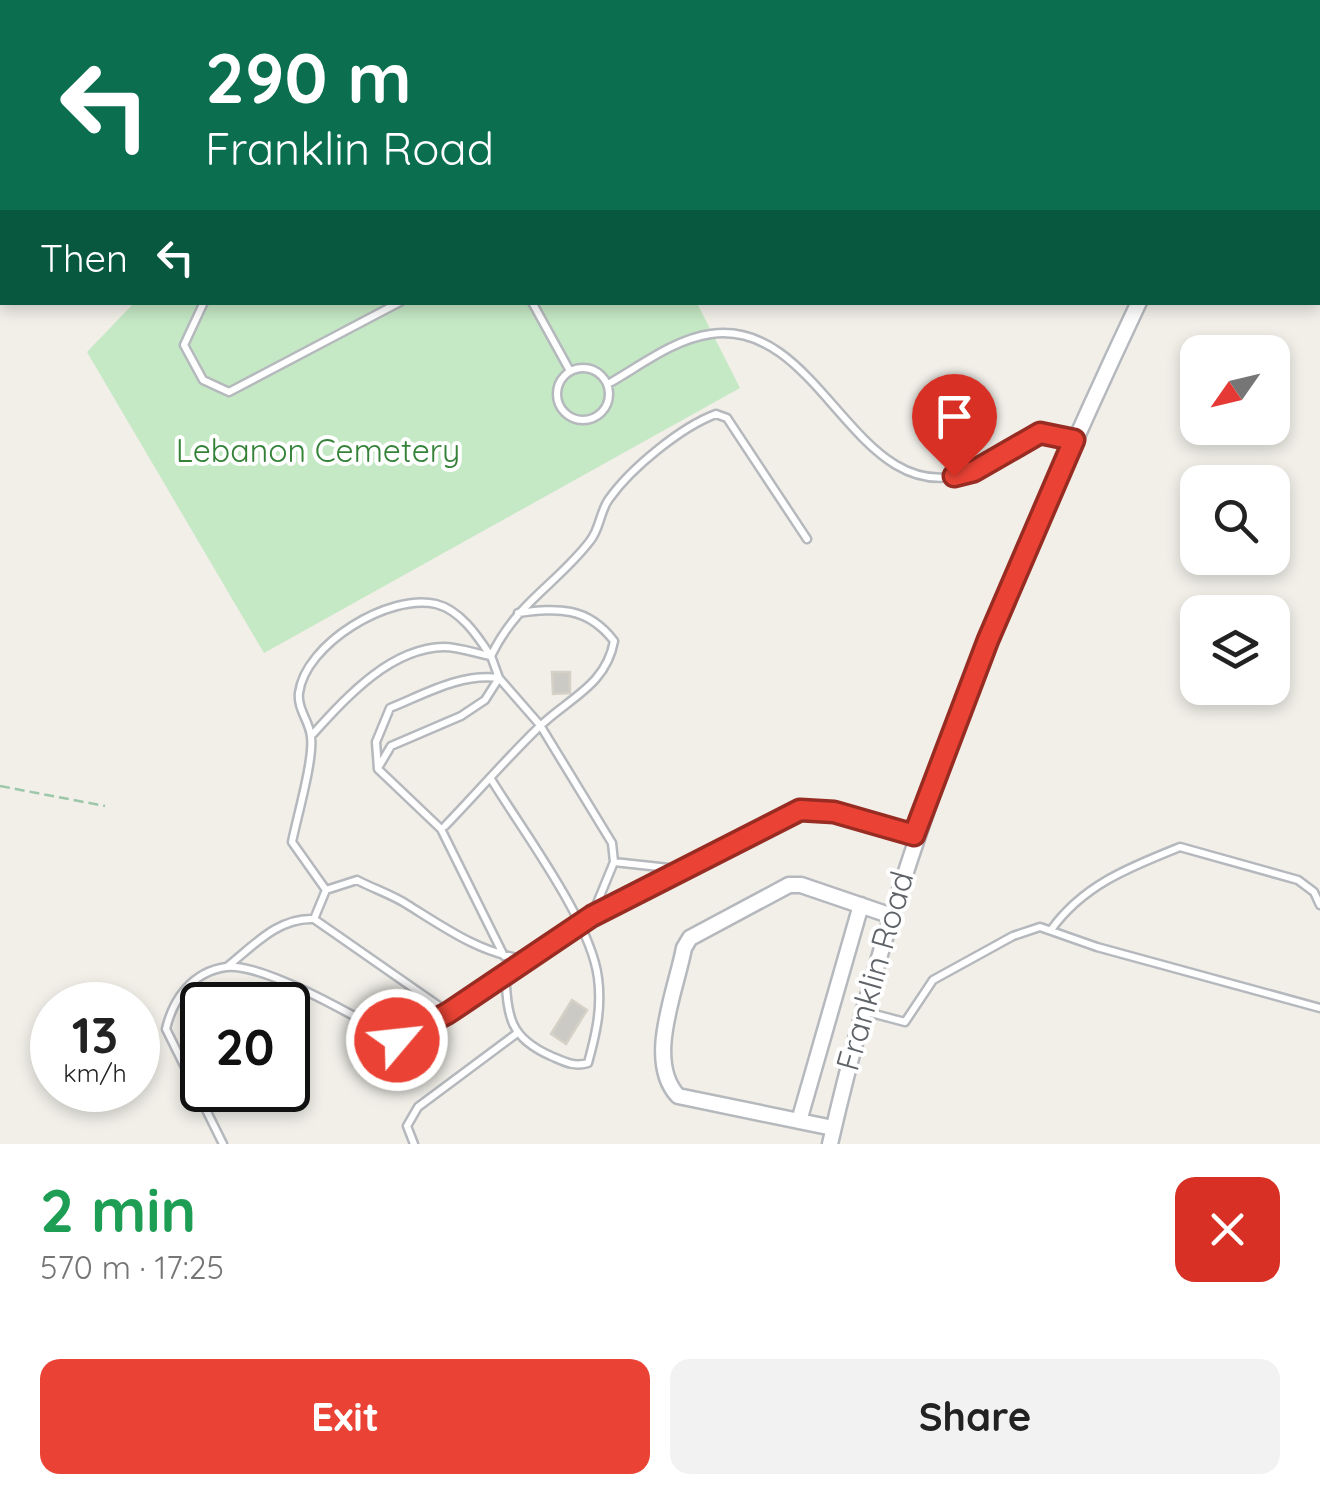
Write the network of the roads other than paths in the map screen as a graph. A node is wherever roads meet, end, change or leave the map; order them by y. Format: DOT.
graph roads {
  1 [pos="203,305"];
  2 [pos="394,305"];
  3 [pos="534,305"];
  4 [pos="1138,305"];
  5 [pos="570,371"];
  6 [pos="608,384"];
  7 [pos="1074,440"];
  8 [pos="807,539"];
  9 [pos="517,612"];
  10 [pos="491,656"];
  11 [pos="499,678"];
  12 [pos="540,725"];
  13 [pos="312,736"];
  14 [pos="378,769"];
  15 [pos="491,780"];
  16 [pos="444,826"];
  17 [pos="914,835"];
  18 [pos="614,862"];
  19 [pos="687,870"];
  20 [pos="326,890"];
  21 [pos="1320,904"];
  22 [pos="861,906"];
  23 [pos="889,915"];
  24 [pos="592,916"];
  25 [pos="314,919"];
  26 [pos="579,924"];
  27 [pos="1051,930"];
  28 [pos="504,956"];
  29 [pos="526,960"];
  30 [pos="228,966"];
  31 [pos="505,974"];
  32 [pos="1320,1008"];
  33 [pos="861,1010"];
  34 [pos="448,1013"];
  35 [pos="516,1034"];
  36 [pos="799,1120"];
  37 [pos="834,1128"];
  38 [pos="223,1144"];
  39 [pos="414,1144"];
  40 [pos="830,1144"];
  1 -- 2 [label="lane"];
  3 -- 5 [label="lane"];
  4 -- 7 [label="street, Franklin Road"];
  5 -- 6 [label="lane"];
  5 -- 6 [label="lane"];
  6 -- 7 [label="lane"];
  7 -- 17 [label="street, Franklin Road"];
  8 -- 9 [label="lane"];
  9 -- 10 [label="lane"];
  9 -- 12 [label="lane"];
  10 -- 11 [label="lane"];
  10 -- 13 [label="lane"];
  10 -- 13 [label="lane"];
  11 -- 12 [label="lane"];
  11 -- 14 [label="lane"];
  11 -- 14 [label="lane"];
  12 -- 15 [label="lane"];
  12 -- 18 [label="lane"];
  13 -- 20 [label="lane"];
  14 -- 28 [label="lane"];
  15 -- 16 [label="lane"];
  15 -- 26 [label="lane"];
  17 -- 19 [label="lane"];
  17 -- 23 [label="street, Franklin Road"];
  18 -- 19 [label="lane"];
  18 -- 24 [label="lane"];
  19 -- 24 [label="lane"];
  20 -- 25 [label="lane"];
  20 -- 28 [label="lane"];
  21 -- 27 [label="lane"];
  22 -- 23 [label="street"];
  22 -- 36 [label="street"];
  22 -- 36 [label="street"];
  23 -- 33 [label="street, Franklin Road"];
  24 -- 26 [label="lane"];
  25 -- 30 [label="lane"];
  25 -- 34 [label="lane"];
  26 -- 29 [label="lane"];
  26 -- 35 [label="lane"];
  27 -- 32 [label="lane"];
  27 -- 33 [label="lane"];
  28 -- 29 [label="lane"];
  29 -- 31 [label="lane"];
  30 -- 34 [label="lane"];
  30 -- 38 [label="lane"];
  31 -- 34 [label="lane"];
  31 -- 35 [label="lane"];
  33 -- 37 [label="street, Franklin Road"];
  35 -- 39 [label="lane"];
  36 -- 37 [label="street"];
  37 -- 40 [label="street, Franklin Road"];
}
